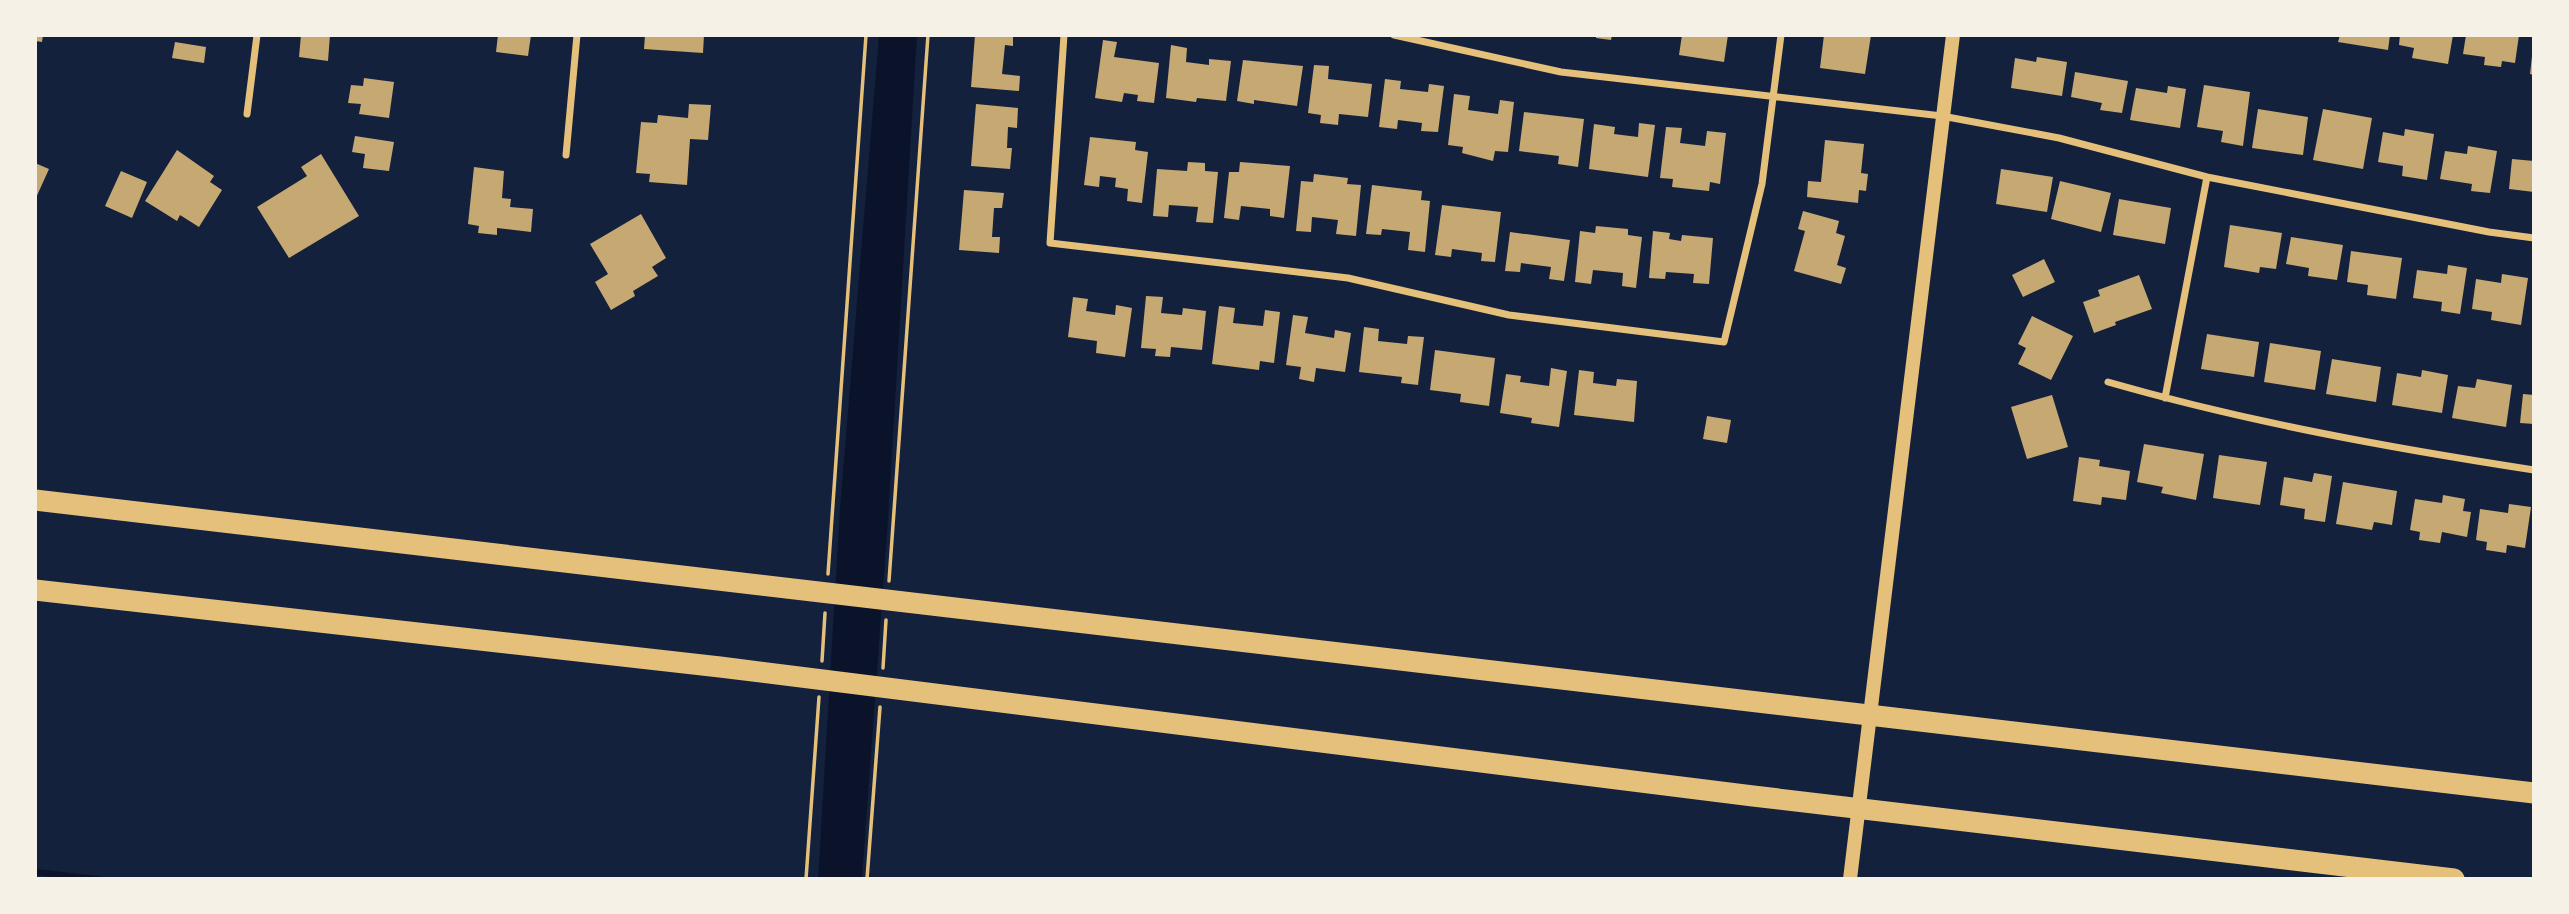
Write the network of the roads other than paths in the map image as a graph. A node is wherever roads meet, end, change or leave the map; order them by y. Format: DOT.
graph roads {
  1 [pos="257,35"];
  2 [pos="577,35"];
  3 [pos="1064,35"];
  4 [pos="1394,35"];
  5 [pos="1781,35"];
  6 [pos="1953,35"];
  7 [pos="1773,97"];
  8 [pos="247,114"];
  9 [pos="1942,116"];
  10 [pos="566,155"];
  11 [pos="2207,177"];
  12 [pos="2534,238"];
  13 [pos="2108,382"];
  14 [pos="2165,398"];
  15 [pos="2534,470"];
  16 [pos="35,500"];
  17 [pos="35,590"];
  18 [pos="2534,793"];
  19 [pos="1850,879"];
  20 [pos="2455,879"];
  1 -- 8 [label="street"];
  2 -- 10 [label="street"];
  3 -- 7 [label="street"];
  4 -- 7 [label="street"];
  5 -- 7 [label="street"];
  6 -- 9 [label="main road"];
  7 -- 9 [label="street"];
  9 -- 11 [label="street"];
  9 -- 19 [label="main road"];
  11 -- 12 [label="street"];
  11 -- 14 [label="street"];
  13 -- 14 [label="street"];
  14 -- 15 [label="street"];
  16 -- 18 [label="highway"];
  17 -- 20 [label="highway"];
}
